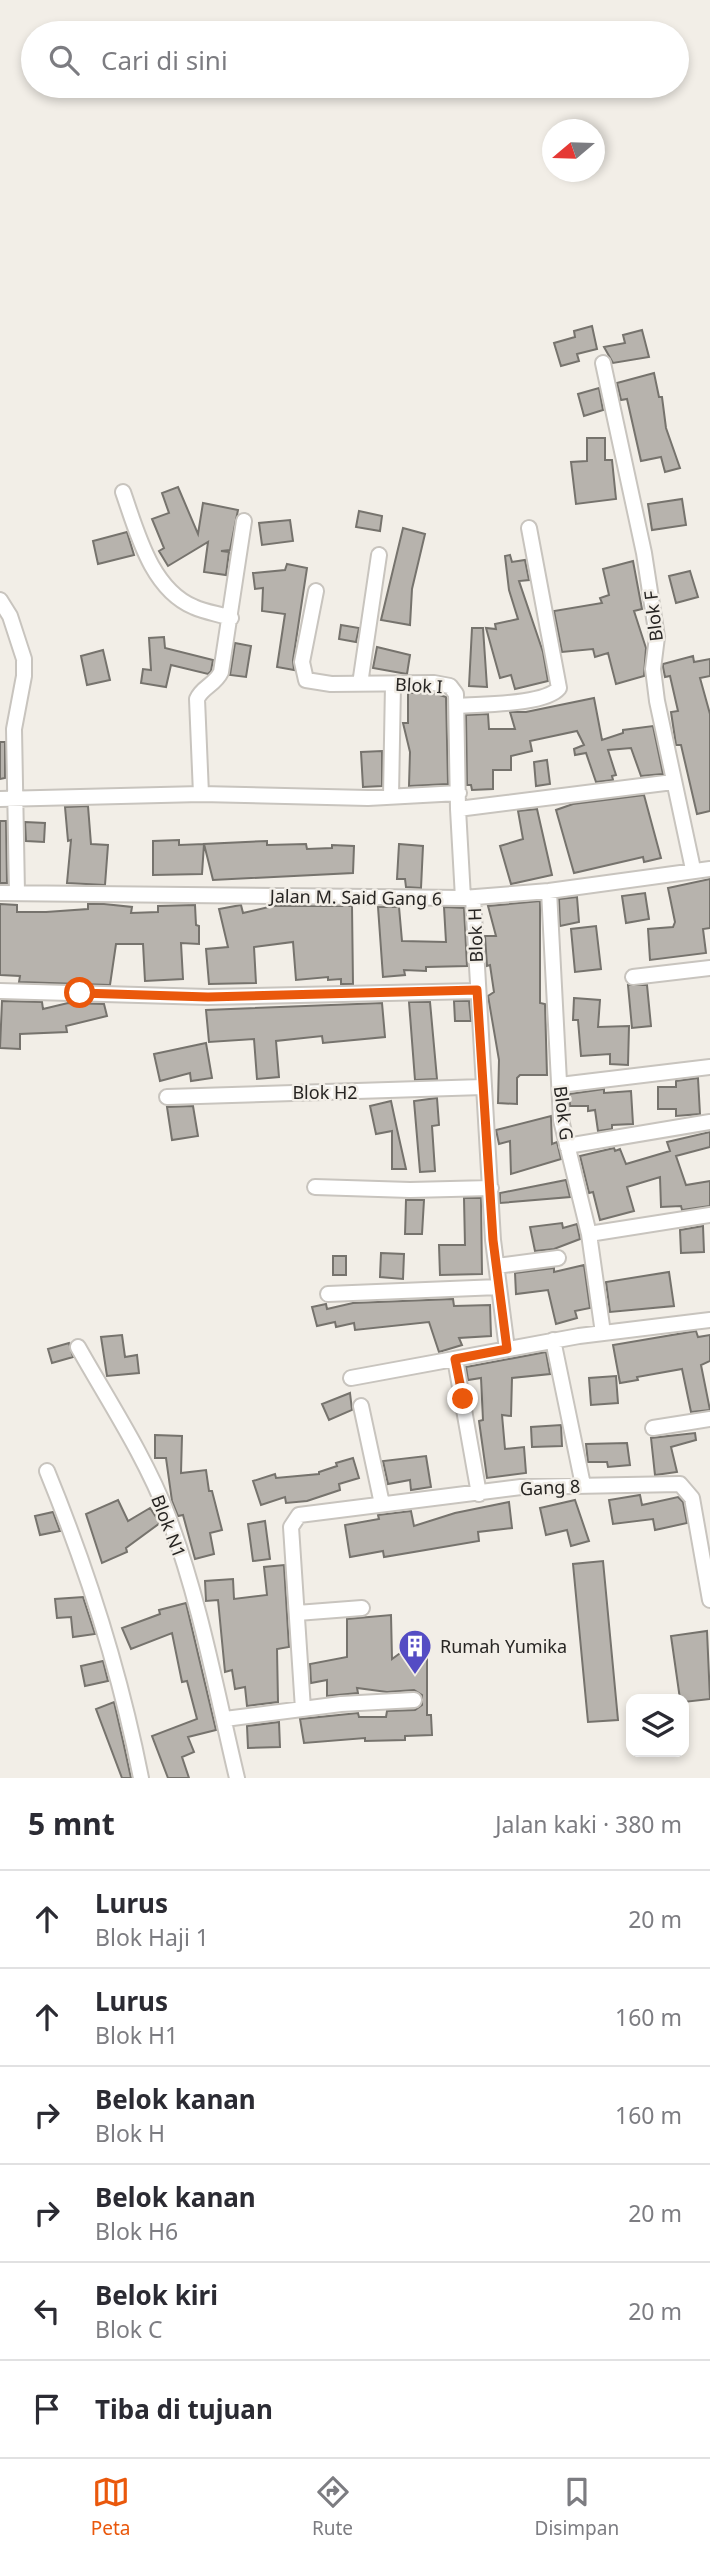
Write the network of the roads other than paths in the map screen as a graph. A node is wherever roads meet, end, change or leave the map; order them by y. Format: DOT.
graph roads {
  1 [pos="603,363"];
  2 [pos="123,492"];
  3 [pos="244,520"];
  4 [pos="529,527"];
  5 [pos="379,555"];
  6 [pos="316,591"];
  7 [pos="0,600"];
  8 [pos="231,618"];
  9 [pos="360,684"];
  10 [pos="393,684"];
  11 [pos="459,706"];
  12 [pos="673,782"];
  13 [pos="459,793"];
  14 [pos="201,794"];
  15 [pos="391,796"];
  16 [pos="7,799"];
  17 [pos="457,809"];
  18 [pos="693,869"];
  19 [pos="710,869"];
  20 [pos="549,891"];
  21 [pos="0,893"];
  22 [pos="17,893"];
  23 [pos="468,898"];
  24 [pos="710,968"];
  25 [pos="633,977"];
  26 [pos="477,990"];
  27 [pos="0,991"];
  28 [pos="710,1067"];
  29 [pos="559,1085"];
  30 [pos="483,1087"];
  31 [pos="167,1097"];
  32 [pos="710,1122"];
  33 [pos="567,1146"];
  34 [pos="315,1187"];
  35 [pos="491,1188"];
  36 [pos="710,1215"];
  37 [pos="589,1234"];
  38 [pos="558,1258"];
  39 [pos="497,1266"];
  40 [pos="499,1287"];
  41 [pos="328,1294"];
  42 [pos="710,1320"];
  43 [pos="603,1333"];
  44 [pos="553,1340"];
  45 [pos="78,1347"];
  46 [pos="507,1349"];
  47 [pos="455,1359"];
  48 [pos="351,1378"];
  49 [pos="361,1406"];
  50 [pos="710,1419"];
  51 [pos="653,1428"];
  52 [pos="47,1471"];
  53 [pos="583,1485"];
  54 [pos="479,1494"];
  55 [pos="382,1504"];
  56 [pos="710,1600"];
  57 [pos="362,1608"];
  58 [pos="297,1613"];
  59 [pos="414,1700"];
  60 [pos="303,1709"];
  61 [pos="225,1719"];
  62 [pos="141,1778"];
  63 [pos="237,1778"];
  1 -- 12 [label="street, Blok F"];
  2 -- 8 [label="street"];
  3 -- 8 [label="street"];
  4 -- 11 [label="street"];
  5 -- 9 [label="street"];
  6 -- 9 [label="street, Blok I"];
  7 -- 16 [label="street"];
  8 -- 14 [label="street"];
  9 -- 10 [label="street, Blok I"];
  10 -- 11 [label="street, Blok I"];
  10 -- 15 [label="street"];
  11 -- 13 [label="street, Blok I"];
  12 -- 17 [label="street"];
  12 -- 18 [label="street, Blok F"];
  13 -- 15 [label="street"];
  13 -- 17 [label="street, Blok I"];
  14 -- 15 [label="street"];
  14 -- 16 [label="street"];
  16 -- 22 [label="street"];
  17 -- 23 [label="street, Blok I"];
  18 -- 19 [label="street, Jalan M. Said Gang 6"];
  18 -- 20 [label="street, Jalan M. Said Gang 6"];
  20 -- 23 [label="street, Jalan M. Said Gang 6"];
  20 -- 29 [label="street, Blok G"];
  21 -- 22 [label="street, Jalan M. Said Gang 6"];
  22 -- 23 [label="street, Jalan M. Said Gang 6"];
  23 -- 26 [label="street, Blok H"];
  24 -- 25 [label="street"];
  26 -- 27 [label="street"];
  26 -- 30 [label="street, Blok H"];
  28 -- 29 [label="street"];
  29 -- 33 [label="street, Blok G"];
  30 -- 31 [label="street, Blok H2"];
  30 -- 35 [label="street, Blok H"];
  32 -- 33 [label="street"];
  33 -- 37 [label="street, Blok G"];
  34 -- 35 [label="street"];
  35 -- 39 [label="street, Blok H"];
  36 -- 37 [label="street"];
  37 -- 43 [label="street, Blok G"];
  38 -- 39 [label="street"];
  39 -- 40 [label="street, Blok H"];
  40 -- 41 [label="street"];
  40 -- 46 [label="street, Blok H"];
  42 -- 43 [label="street"];
  43 -- 44 [label="street"];
  44 -- 46 [label="street"];
  44 -- 53 [label="street"];
  45 -- 61 [label="street, Blok N1"];
  46 -- 47 [label="street"];
  47 -- 48 [label="street"];
  47 -- 54 [label="street"];
  49 -- 55 [label="street"];
  50 -- 51 [label="street"];
  52 -- 62 [label="street"];
  53 -- 54 [label="street, Gang 8"];
  53 -- 56 [label="street, Gang 8"];
  54 -- 55 [label="street, Gang 8"];
  55 -- 58 [label="street, Gang 8"];
  57 -- 58 [label="street"];
  58 -- 60 [label="street"];
  59 -- 60 [label="street"];
  60 -- 61 [label="street"];
  61 -- 63 [label="street, Blok N1"];
}
